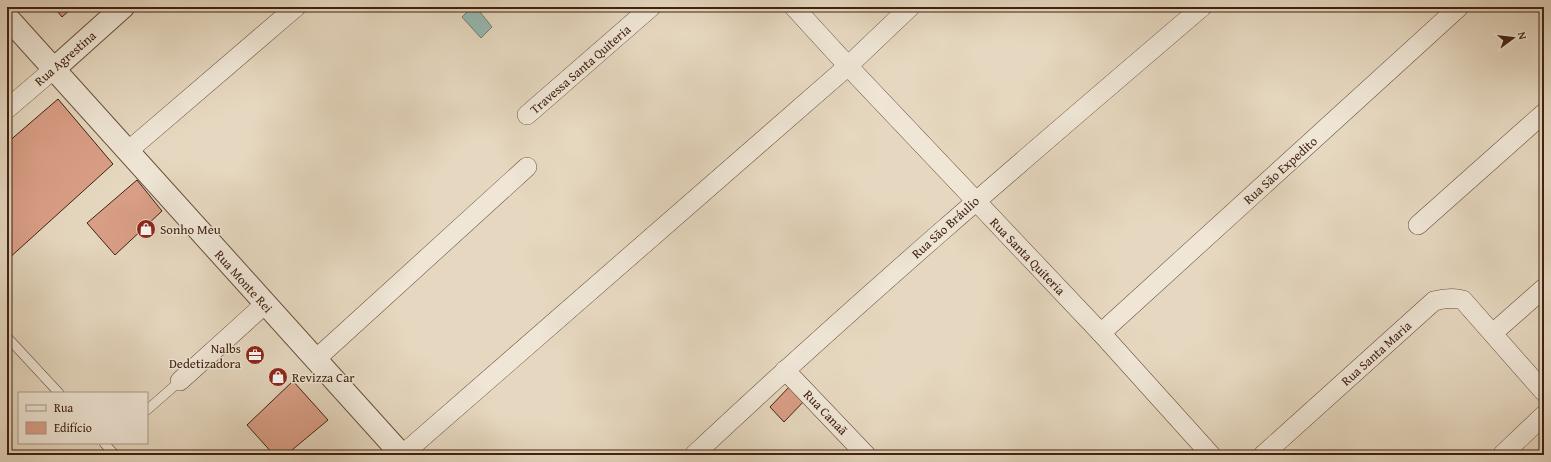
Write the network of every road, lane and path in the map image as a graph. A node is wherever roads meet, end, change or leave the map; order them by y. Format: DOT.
graph roads {
  1 [pos="123,7"];
  2 [pos="296,7"];
  3 [pos="651,7"];
  4 [pos="794,7"];
  5 [pos="910,7"];
  6 [pos="1202,7"];
  7 [pos="1459,7"];
  8 [pos="7,16"];
  9 [pos="848,66"];
  10 [pos="54,68"];
  11 [pos="7,109"];
  12 [pos="1544,113"];
  13 [pos="527,116"];
  14 [pos="128,151"];
  15 [pos="527,167"];
  16 [pos="975,201"];
  17 [pos="1418,225"];
  18 [pos="1544,288"];
  19 [pos="265,304"];
  20 [pos="1101,333"];
  21 [pos="1493,333"];
  22 [pos="7,337"];
  23 [pos="316,359"];
  24 [pos="785,370"];
  25 [pos="180,381"];
  26 [pos="57,392"];
  27 [pos="1544,392"];
  28 [pos="148,409"];
  29 [pos="1544,415"];
  30 [pos="107,444"];
  31 [pos="115,455"];
  32 [pos="402,455"];
  33 [pos="694,455"];
  34 [pos="866,455"];
  35 [pos="1211,455"];
  36 [pos="1263,455"];
  37 [pos="1502,455"];
  1 -- 10 [label="street, Rua Agrestina"];
  2 -- 14 [label="street"];
  3 -- 13 [label="street, Travessa Santa Quiteria"];
  4 -- 9 [label="street, Rua Santa Quiteria"];
  5 -- 9 [label="street"];
  6 -- 16 [label="street, Rua São Bráulio"];
  7 -- 20 [label="street, Rua São Expedito"];
  8 -- 10 [label="street, Rua Monte Rei"];
  9 -- 16 [label="street, Rua Santa Quiteria"];
  9 -- 32 [label="street"];
  10 -- 11 [label="street, Rua Agrestina"];
  10 -- 14 [label="street, Rua Monte Rei"];
  12 -- 17 [label="street"];
  14 -- 19 [label="street, Rua Monte Rei"];
  15 -- 23 [label="street"];
  16 -- 20 [label="street, Rua Santa Quiteria"];
  16 -- 24 [label="street, Rua São Bráulio"];
  18 -- 21 [label="street"];
  19 -- 23 [label="street, Rua Monte Rei"];
  19 -- 25 [label="street"];
  20 -- 35 [label="street, Rua Santa Quiteria"];
  21 -- 27 [label="street, Rua Santa Maria"];
  21 -- 36 [label="street, Rua Santa Maria"];
  22 -- 26 [label="lane"];
  23 -- 32 [label="street, Rua Monte Rei"];
  24 -- 33 [label="street, Rua São Bráulio"];
  24 -- 34 [label="street, Rua Canaã"];
  25 -- 28 [label="lane"];
  29 -- 37 [label="street"];
  30 -- 31 [label="lane"];
}
